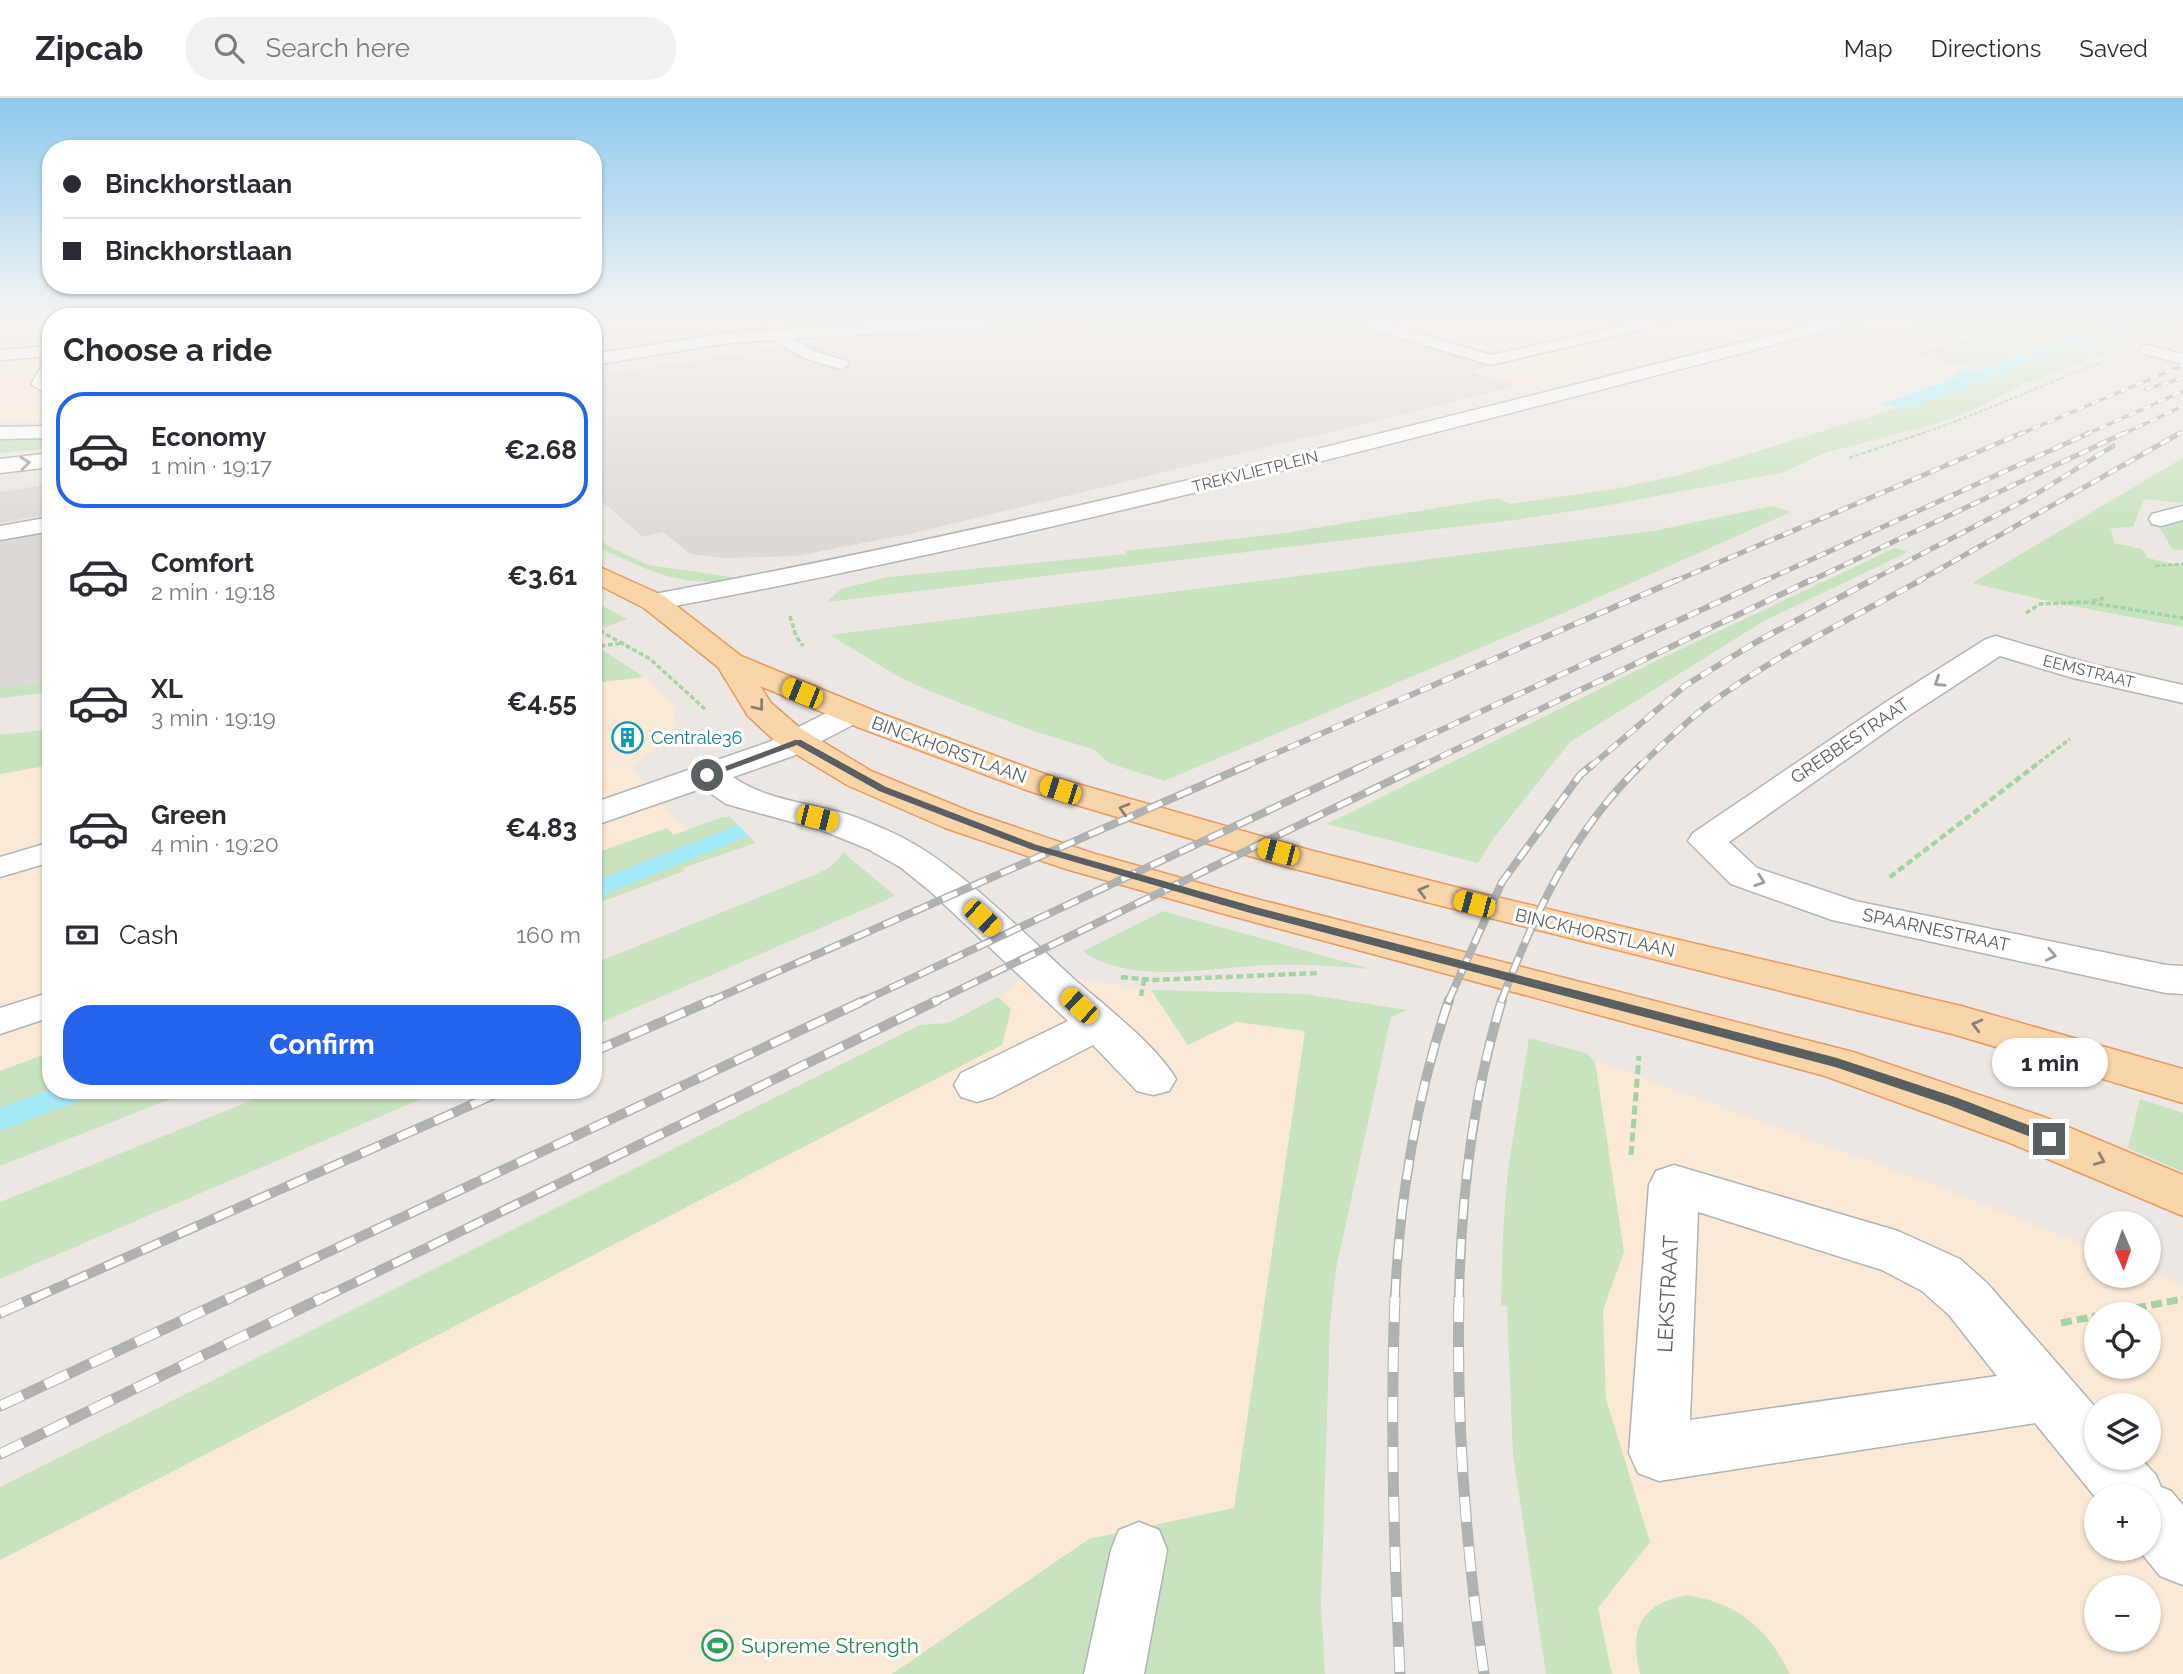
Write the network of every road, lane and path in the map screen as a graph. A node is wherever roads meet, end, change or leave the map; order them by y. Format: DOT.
graph roads {
  1 [pos="1564,393"];
  2 [pos="2027,393"];
  3 [pos="42,432"];
  4 [pos="0,433"];
  5 [pos="1849,458"];
  6 [pos="42,461"];
  7 [pos="0,466"];
  8 [pos="42,526"];
  9 [pos="0,533"];
  10 [pos="2183,564"];
  11 [pos="2155,566"];
  12 [pos="602,576"];
  13 [pos="2105,598"];
  14 [pos="654,602"];
  15 [pos="2087,602"];
  16 [pos="2149,605"];
  17 [pos="2154,613"];
  18 [pos="2183,618"];
  19 [pos="602,631"];
  20 [pos="624,643"];
  21 [pos="1996,645"];
  22 [pos="602,646"];
  23 [pos="730,662"];
  24 [pos="2183,694"];
  25 [pos="851,713"];
  26 [pos="2070,739"];
  27 [pos="780,749"];
  28 [pos="707,775"];
  29 [pos="602,812"];
  30 [pos="1706,841"];
  31 [pos="42,855"];
  32 [pos="0,867"];
  33 [pos="1846,911"];
  34 [pos="1331,974"];
  35 [pos="1144,979"];
  36 [pos="2183,980"];
  37 [pos="42,1007"];
  38 [pos="0,1021"];
  39 [pos="1098,1024"];
  40 [pos="1639,1048"];
  41 [pos="1153,1079"];
  42 [pos="977,1085"];
  43 [pos="2183,1086"];
  44 [pos="1674,1185"];
  45 [pos="2183,1196"];
  46 [pos="2183,1299"];
  47 [pos="2161,1303"];
  48 [pos="2047,1395"];
  49 [pos="2084,1438"];
  50 [pos="2111,1470"];
  51 [pos="2124,1484"];
  52 [pos="2161,1527"];
  53 [pos="1139,1550"];
  54 [pos="2183,1553"];
  55 [pos="1114,1674"];
  1 -- 14 [label="street, TREKVLIETPLEIN"];
  2 -- 5 [label="path"];
  3 -- 4 [label="street"];
  7 -- 6 [label="street, one-way"];
  8 -- 9 [label="street"];
  10 -- 11 [label="path"];
  12 -- 14 [label="main road, BINCKHORSTLAAN"];
  13 -- 15 [label="path"];
  14 -- 23 [label="main road, BINCKHORSTLAAN"];
  15 -- 17 [label="path"];
  15 -- 21 [label="path"];
  16 -- 17 [label="path"];
  17 -- 18 [label="path"];
  19 -- 20 [label="path"];
  20 -- 22 [label="path"];
  20 -- 27 [label="path"];
  21 -- 24 [label="street, EEMSTRAAT"];
  21 -- 30 [label="street, GREBBESTRAAT, one-way"];
  23 -- 25 [label="main road, BINCKHORSTLAAN"];
  23 -- 27 [label="main road, BINCKHORSTLAAN, one-way"];
  25 -- 27 [label="street, BINCKHORSTLAAN"];
  43 -- 25 [label="main road, BINCKHORSTLAAN, one-way"];
  26 -- 33 [label="path"];
  27 -- 28 [label="street, BINCKHORSTLAAN"];
  27 -- 45 [label="main road, BINCKHORSTLAAN, one-way"];
  28 -- 29 [label="street, BINCKHORSTLAAN"];
  28 -- 39 [label="street"];
  30 -- 33 [label="street, SPAARNESTRAAT, one-way"];
  31 -- 32 [label="lane"];
  33 -- 36 [label="street, SPAARNESTRAAT, one-way"];
  34 -- 35 [label="path"];
  37 -- 38 [label="lane"];
  39 -- 41 [label="street"];
  39 -- 42 [label="street"];
  40 -- 44 [label="path"];
  44 -- 48 [label="street"];
  44 -- 48 [label="street, LEKSTRAAT"];
  46 -- 47 [label="path"];
  48 -- 49 [label="street"];
  50 -- 51 [label="street"];
  52 -- 54 [label="street"];
  53 -- 55 [label="lane"];
}
